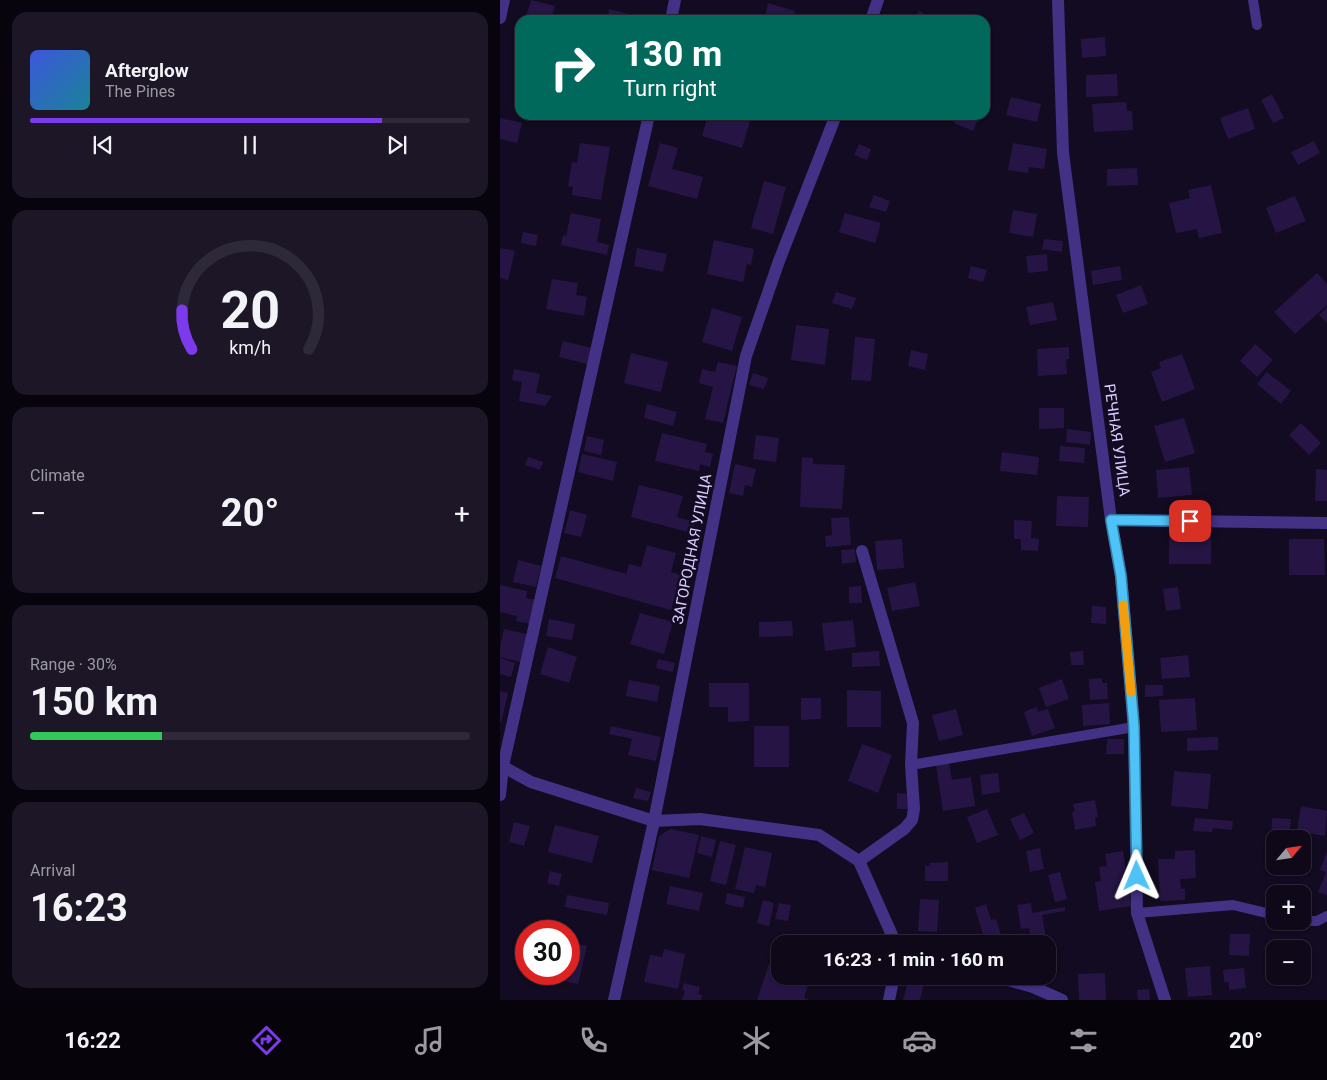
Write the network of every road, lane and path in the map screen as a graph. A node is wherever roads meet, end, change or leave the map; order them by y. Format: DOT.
graph roads {
  1 [pos="504,0"];
  2 [pos="675,0"];
  3 [pos="878,0"];
  4 [pos="1058,0"];
  5 [pos="1253,0"];
  6 [pos="671,15"];
  7 [pos="873,15"];
  8 [pos="500,18"];
  9 [pos="1257,25"];
  10 [pos="648,120"];
  11 [pos="834,120"];
  12 [pos="1111,520"];
  13 [pos="1327,522"];
  14 [pos="862,551"];
  15 [pos="1134,727"];
  16 [pos="502,766"];
  17 [pos="911,766"];
  18 [pos="500,795"];
  19 [pos="654,821"];
  20 [pos="859,861"];
  21 [pos="1138,913"];
  22 [pos="1266,913"];
  23 [pos="1327,916"];
  24 [pos="1311,921"];
  25 [pos="892,935"];
  26 [pos="892,985"];
  27 [pos="1026,985"];
  28 [pos="614,1000"];
  29 [pos="889,1000"];
  30 [pos="1062,1000"];
  31 [pos="1165,1000"];
  1 -- 8 [label="street"];
  2 -- 6 [label="street"];
  3 -- 7 [label="street"];
  4 -- 12 [label="street, РЕЧНАЯ УЛИЦА"];
  5 -- 9 [label="lane"];
  10 -- 16 [label="street"];
  11 -- 19 [label="street, ЗАГОРОДНАЯ УЛИЦА"];
  12 -- 13 [label="street"];
  12 -- 15 [label="street, РЕЧНАЯ УЛИЦА"];
  14 -- 17 [label="street"];
  15 -- 17 [label="lane"];
  15 -- 21 [label="street, РЕЧНАЯ УЛИЦА"];
  16 -- 18 [label="street"];
  16 -- 19 [label="street"];
  17 -- 20 [label="street"];
  19 -- 20 [label="street"];
  19 -- 28 [label="street, ЗАГОРОДНАЯ УЛИЦА"];
  20 -- 25 [label="street"];
  21 -- 22 [label="lane"];
  21 -- 31 [label="street, РЕЧНАЯ УЛИЦА"];
  23 -- 24 [label="lane"];
  26 -- 29 [label="street"];
  27 -- 30 [label="street"];
}
